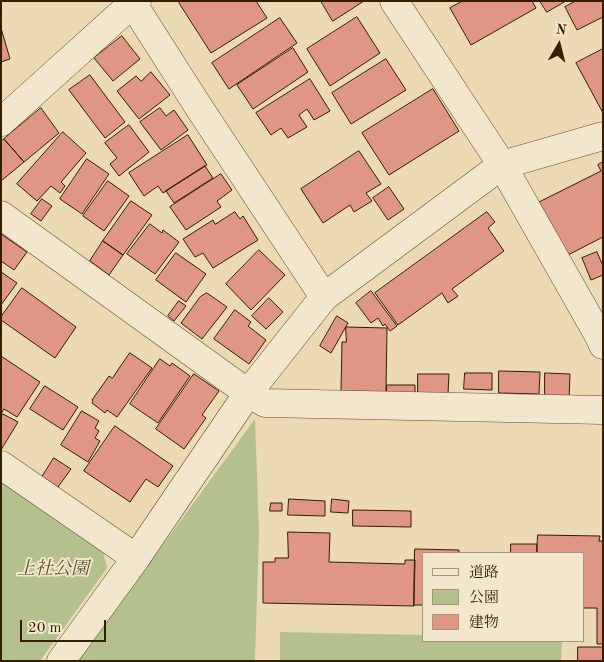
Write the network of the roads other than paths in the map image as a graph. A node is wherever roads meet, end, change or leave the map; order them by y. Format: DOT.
graph roads {
  1 [pos="394,1"];
  2 [pos="134,2"];
  3 [pos="1,122"];
  4 [pos="603,136"];
  5 [pos="502,165"];
  6 [pos="1,215"];
  7 [pos="324,297"];
  8 [pos="603,345"];
  9 [pos="248,394"];
  10 [pos="603,410"];
  11 [pos="1,465"];
  12 [pos="136,558"];
  13 [pos="61,661"];
  1 -- 5 [label="street"];
  2 -- 3 [label="street"];
  2 -- 7 [label="street"];
  4 -- 5 [label="street"];
  5 -- 7 [label="street"];
  5 -- 8 [label="street"];
  6 -- 9 [label="street"];
  7 -- 9 [label="street"];
  9 -- 10 [label="street"];
  9 -- 12 [label="street"];
  11 -- 12 [label="street"];
  12 -- 13 [label="street"];
}
